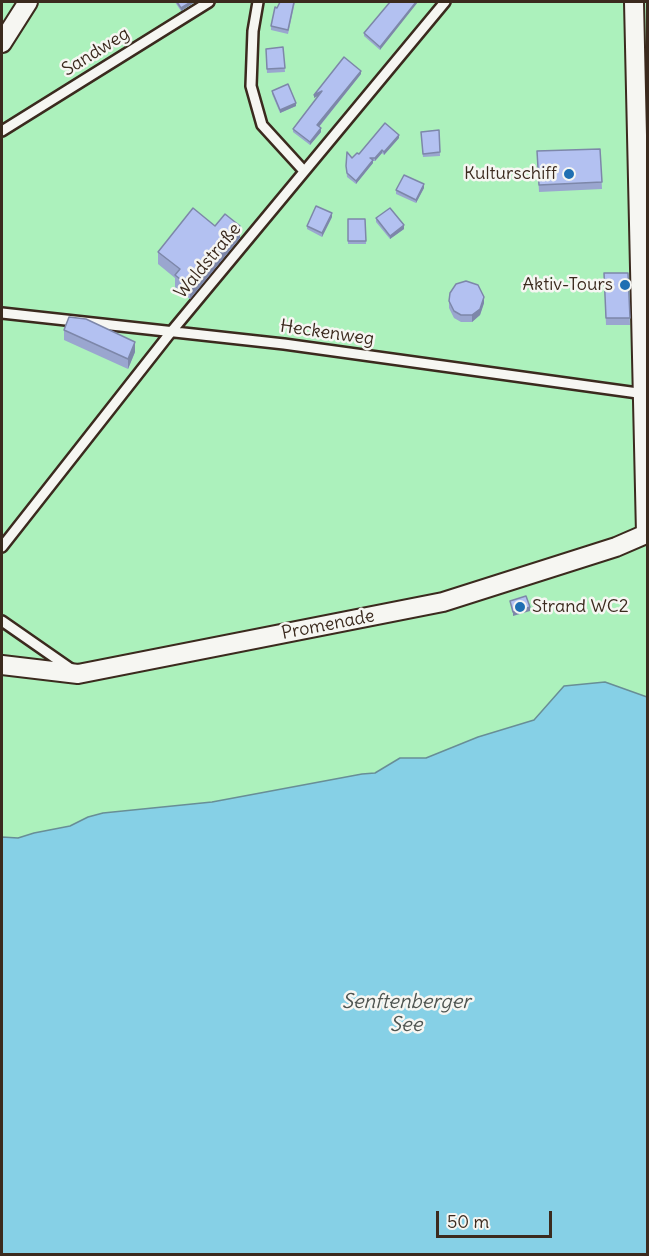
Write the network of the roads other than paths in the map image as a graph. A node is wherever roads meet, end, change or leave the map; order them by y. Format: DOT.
graph roads {
  1 [pos="28,2"];
  2 [pos="209,2"];
  3 [pos="258,2"];
  4 [pos="445,2"];
  5 [pos="634,2"];
  6 [pos="2,43"];
  7 [pos="2,130"];
  8 [pos="304,171"];
  9 [pos="2,313"];
  10 [pos="171,332"];
  11 [pos="645,394"];
  12 [pos="646,534"];
  13 [pos="2,547"];
  14 [pos="2,621"];
  15 [pos="2,665"];
  16 [pos="78,674"];
  1 -- 6 [label="street"];
  2 -- 7 [label="lane, Sandweg"];
  3 -- 8 [label="lane"];
  4 -- 8 [label="lane, Waldstraße"];
  5 -- 11 [label="street"];
  8 -- 10 [label="lane, Waldstraße"];
  9 -- 10 [label="lane, Heckenweg"];
  10 -- 11 [label="lane, Heckenweg"];
  10 -- 13 [label="lane, Waldstraße"];
  11 -- 12 [label="street"];
  12 -- 16 [label="street, Promenade"];
  14 -- 16 [label="lane"];
  15 -- 16 [label="street, Promenade"];
}
